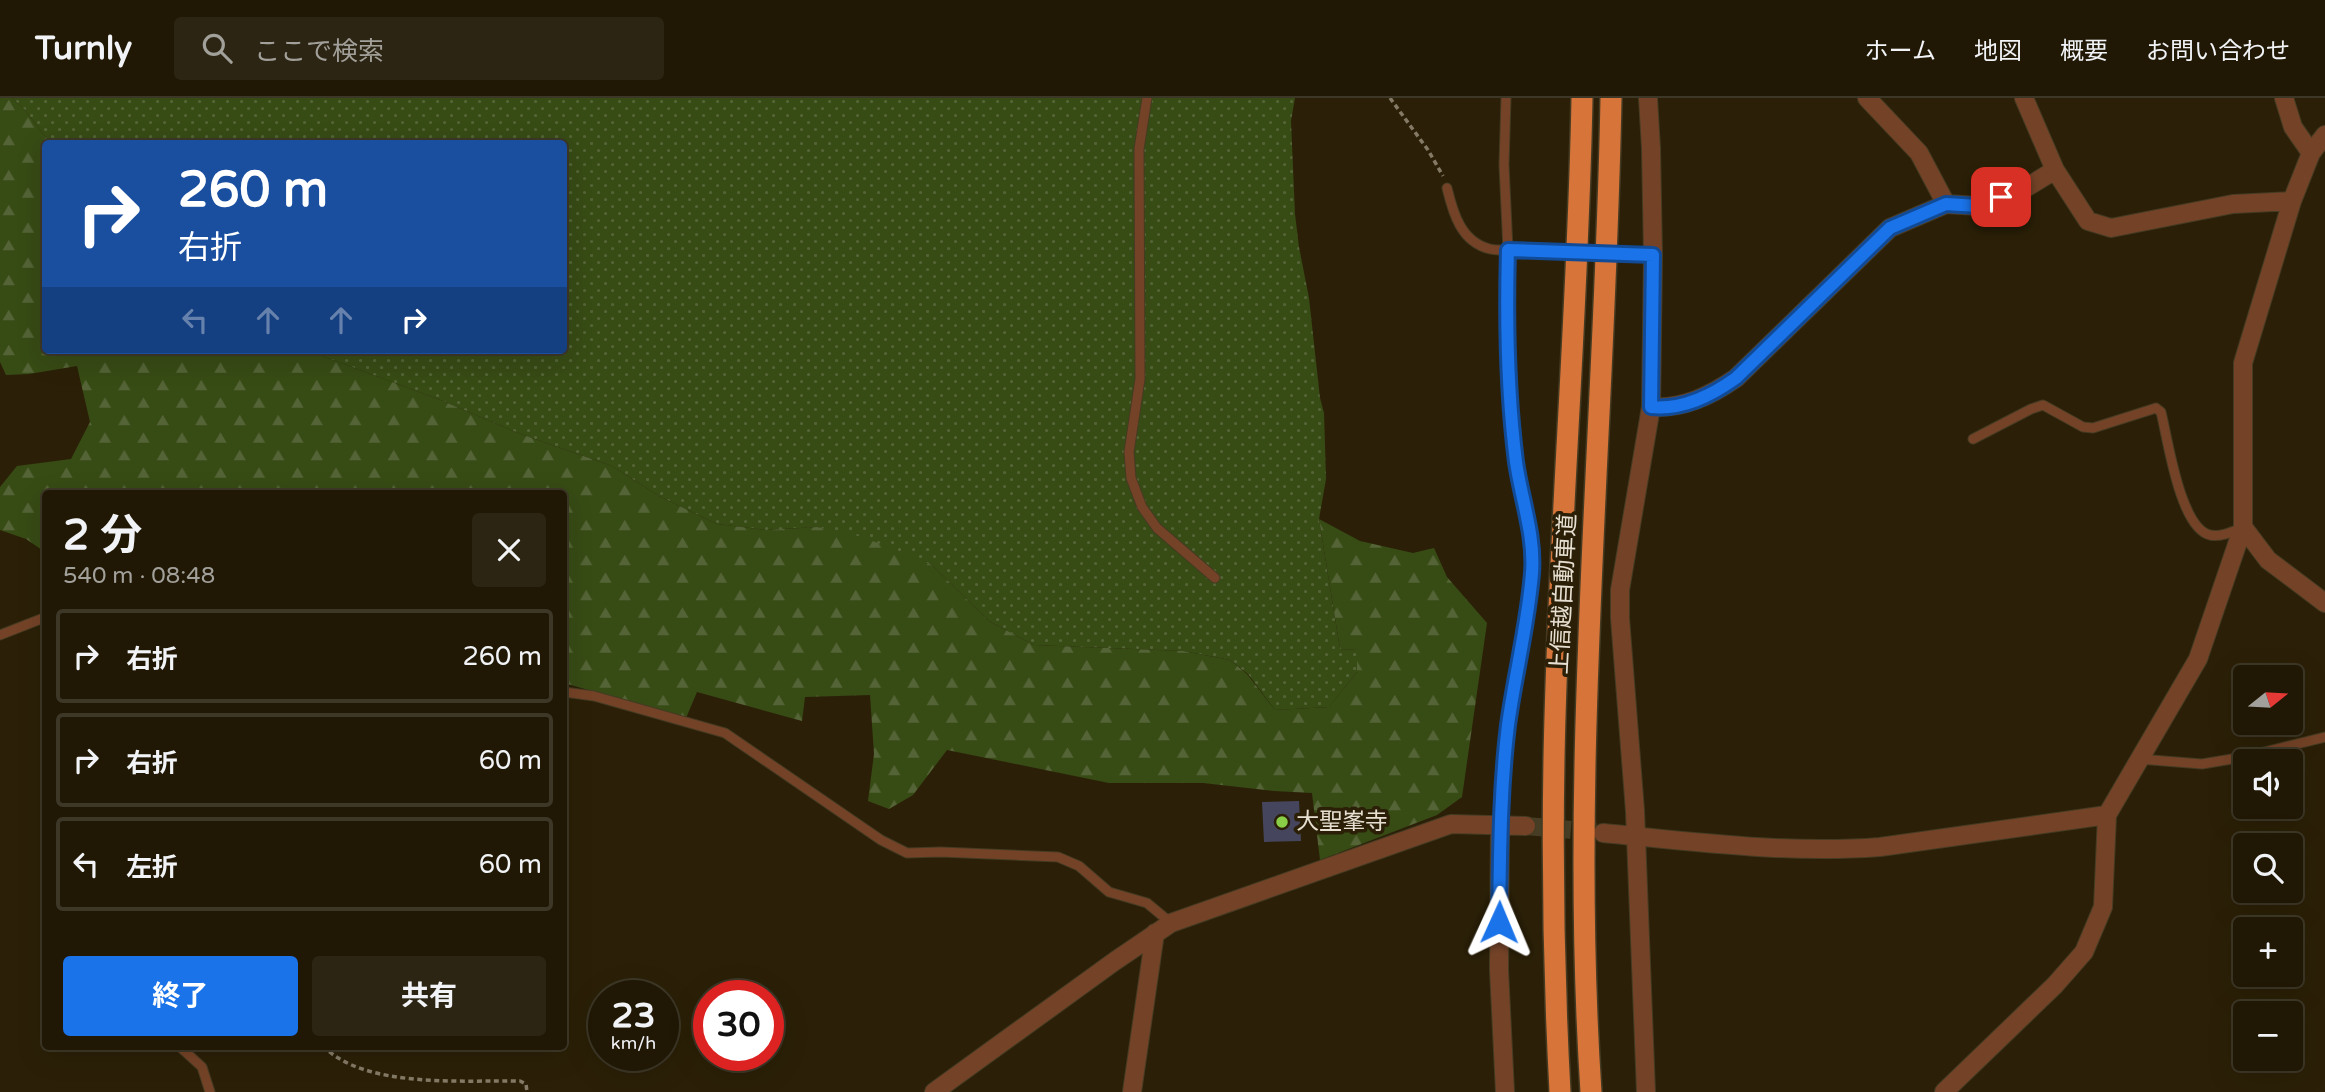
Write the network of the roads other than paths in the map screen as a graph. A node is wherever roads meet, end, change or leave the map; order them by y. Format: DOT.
graph roads {
  1 [pos="1147,98"];
  2 [pos="1506,98"];
  3 [pos="1582,98"];
  4 [pos="1611,98"];
  5 [pos="1648,98"];
  6 [pos="1867,98"];
  7 [pos="2024,98"];
  8 [pos="2284,98"];
  9 [pos="2325,135"];
  10 [pos="2311,153"];
  11 [pos="2055,170"];
  12 [pos="1447,188"];
  13 [pos="2292,201"];
  14 [pos="1946,204"];
  15 [pos="1513,250"];
  16 [pos="1648,255"];
  17 [pos="1651,407"];
  18 [pos="1973,439"];
  19 [pos="2243,527"];
  20 [pos="1215,578"];
  21 [pos="2325,603"];
  22 [pos="42,619"];
  23 [pos="0,635"];
  24 [pos="567,692"];
  25 [pos="2325,737"];
  26 [pos="2139,759"];
  27 [pos="2107,814"];
  28 [pos="1500,824"];
  29 [pos="1527,826"];
  30 [pos="1604,833"];
  31 [pos="1636,836"];
  32 [pos="1171,923"];
  33 [pos="1155,933"];
  34 [pos="183,1050"];
  35 [pos="210,1092"];
  36 [pos="934,1092"];
  37 [pos="1132,1092"];
  38 [pos="1504,1092"];
  39 [pos="1560,1092"];
  40 [pos="1591,1092"];
  41 [pos="1646,1092"];
  42 [pos="1944,1092"];
  1 -- 20 [label="lane"];
  2 -- 15 [label="lane"];
  3 -- 39 [label="highway, 上信越自動車道"];
  4 -- 40 [label="highway, 上信越自動車道"];
  5 -- 16 [label="street"];
  6 -- 14 [label="street"];
  7 -- 11 [label="street"];
  8 -- 10 [label="street"];
  9 -- 10 [label="street"];
  10 -- 13 [label="street"];
  11 -- 13 [label="street"];
  11 -- 14 [label="street"];
  12 -- 15 [label="lane"];
  13 -- 19 [label="street"];
  14 -- 17 [label="street"];
  15 -- 16 [label="lane, bridge"];
  15 -- 28 [label="lane"];
  16 -- 17 [label="street"];
  17 -- 31 [label="street"];
  18 -- 19 [label="lane"];
  19 -- 21 [label="street"];
  19 -- 26 [label="street"];
  22 -- 23 [label="lane"];
  24 -- 32 [label="lane"];
  25 -- 26 [label="lane"];
  26 -- 27 [label="street"];
  27 -- 31 [label="street"];
  27 -- 42 [label="street"];
  28 -- 29 [label="street"];
  28 -- 32 [label="street"];
  28 -- 38 [label="street"];
  30 -- 31 [label="street"];
  31 -- 41 [label="street"];
  32 -- 33 [label="street"];
  33 -- 36 [label="street"];
  33 -- 37 [label="street"];
  34 -- 35 [label="lane"];
}
